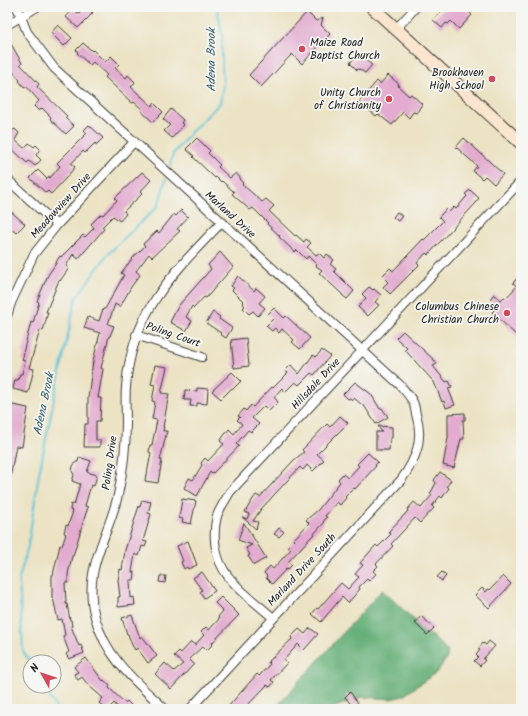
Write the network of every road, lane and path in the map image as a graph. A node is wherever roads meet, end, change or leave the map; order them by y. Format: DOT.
graph roads {
  1 [pos="17,7"];
  2 [pos="37,7"];
  3 [pos="372,7"];
  4 [pos="416,7"];
  5 [pos="21,17"];
  6 [pos="7,25"];
  7 [pos="396,29"];
  8 [pos="134,142"];
  9 [pos="521,143"];
  10 [pos="7,180"];
  11 [pos="521,180"];
  12 [pos="222,222"];
  13 [pos="57,225"];
  14 [pos="7,316"];
  15 [pos="136,335"];
  16 [pos="362,351"];
  17 [pos="202,357"];
  18 [pos="420,440"];
  19 [pos="273,618"];
  20 [pos="165,709"];
  21 [pos="190,709"];
  1 -- 5 [label="street, Marland Drive"];
  2 -- 5 [label="street"];
  3 -- 7 [label="street"];
  4 -- 7 [label="street"];
  5 -- 6 [label="street"];
  5 -- 8 [label="street, Marland Drive"];
  7 -- 9 [label="street"];
  8 -- 12 [label="street, Marland Drive"];
  8 -- 13 [label="street, Meadowview Drive"];
  10 -- 13 [label="street"];
  11 -- 16 [label="street, Hillsdale Drive"];
  12 -- 15 [label="street, Poling Drive"];
  12 -- 16 [label="street, Marland Drive"];
  13 -- 14 [label="street, Meadowview Drive"];
  15 -- 17 [label="street, Poling Court"];
  15 -- 20 [label="street, Poling Drive"];
  16 -- 18 [label="street, Marland Drive"];
  16 -- 19 [label="street, Hillsdale Drive"];
  18 -- 19 [label="street, Marland Drive South"];
  19 -- 21 [label="street, Marland Drive South"];
}
